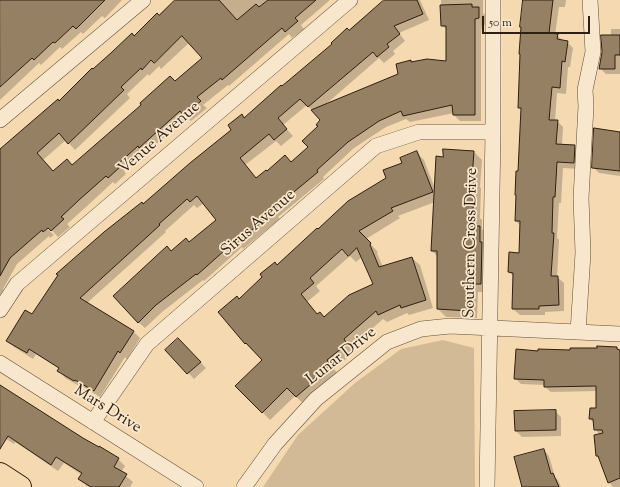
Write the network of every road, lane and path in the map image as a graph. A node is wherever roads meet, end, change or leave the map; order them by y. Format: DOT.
graph roads {
  1 [pos="143,0"];
  2 [pos="350,0"];
  3 [pos="493,0"];
  4 [pos="590,0"];
  5 [pos="0,120"];
  6 [pos="493,132"];
  7 [pos="0,310"];
  8 [pos="489,328"];
  9 [pos="578,332"];
  10 [pos="620,334"];
  11 [pos="0,363"];
  12 [pos="93,422"];
  13 [pos="0,474"];
  14 [pos="20,487"];
  15 [pos="196,487"];
  16 [pos="244,487"];
  17 [pos="487,487"];
  1 -- 5 [label="street"];
  2 -- 7 [label="street, Venue Avenue"];
  3 -- 6 [label="street, Southern Cross Drive"];
  4 -- 9 [label="street"];
  6 -- 8 [label="street, Southern Cross Drive"];
  6 -- 12 [label="street, Sirus Avenue"];
  8 -- 9 [label="street, Lunar Drive"];
  8 -- 16 [label="street, Lunar Drive"];
  8 -- 17 [label="street, Southern Cross Drive"];
  9 -- 10 [label="street, Lunar Drive"];
  11 -- 12 [label="street, Mars Drive"];
  12 -- 15 [label="street, Mars Drive"];
  13 -- 14 [label="highway"];
}
